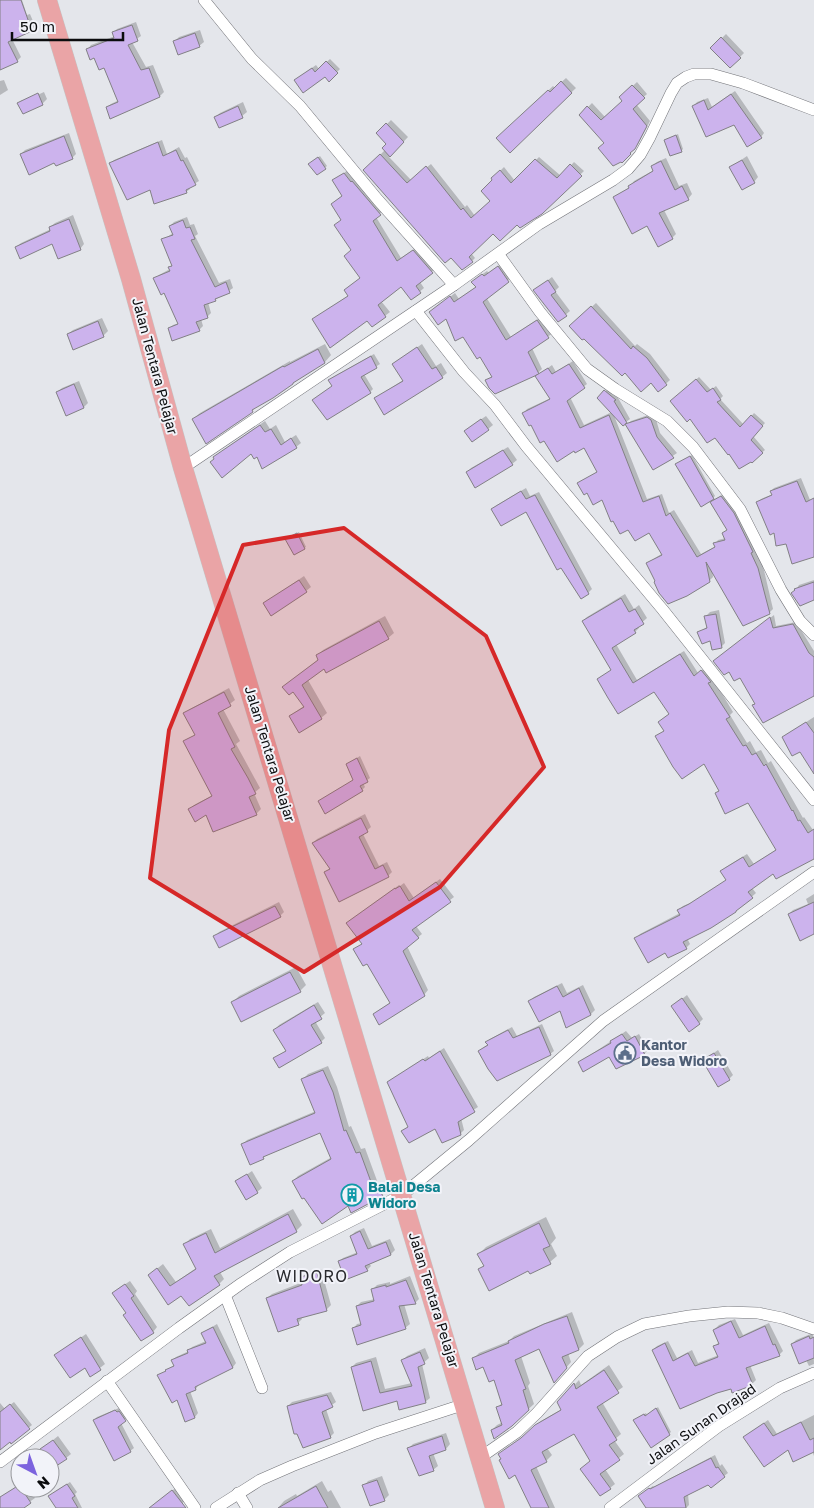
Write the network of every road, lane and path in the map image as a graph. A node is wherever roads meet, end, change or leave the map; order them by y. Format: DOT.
graph roads {
  1 [pos="47,0"];
  2 [pos="204,0"];
  3 [pos="814,110"];
  4 [pos="499,255"];
  5 [pos="454,286"];
  6 [pos="416,311"];
  7 [pos="184,468"];
  8 [pos="814,635"];
  9 [pos="814,800"];
  10 [pos="814,872"];
  11 [pos="402,1195"];
  12 [pos="225,1295"];
  13 [pos="814,1329"];
  14 [pos="814,1373"];
  15 [pos="107,1381"];
  16 [pos="262,1388"];
  17 [pos="465,1404"];
  18 [pos="481,1457"];
  19 [pos="0,1462"];
  20 [pos="238,1493"];
  21 [pos="195,1508"];
  22 [pos="216,1508"];
  23 [pos="247,1508"];
  24 [pos="495,1508"];
  25 [pos="610,1508"];
  1 -- 7 [label="main road, Jalan Tentara Pelajar"];
  2 -- 5 [label="street"];
  3 -- 4 [label="street"];
  4 -- 5 [label="street"];
  4 -- 8 [label="street"];
  5 -- 6 [label="street"];
  6 -- 7 [label="street"];
  6 -- 9 [label="street"];
  7 -- 11 [label="main road, Jalan Tentara Pelajar"];
  10 -- 11 [label="street"];
  11 -- 12 [label="street"];
  11 -- 17 [label="main road, Jalan Tentara Pelajar"];
  12 -- 15 [label="street"];
  12 -- 16 [label="street"];
  13 -- 18 [label="street"];
  14 -- 25 [label="street, Jalan Sunan Drajad"];
  15 -- 19 [label="street"];
  15 -- 21 [label="street"];
  17 -- 18 [label="main road, Jalan Tentara Pelajar"];
  17 -- 20 [label="street"];
  18 -- 24 [label="main road, Jalan Tentara Pelajar"];
  20 -- 22 [label="street"];
  20 -- 23 [label="street"];
}
